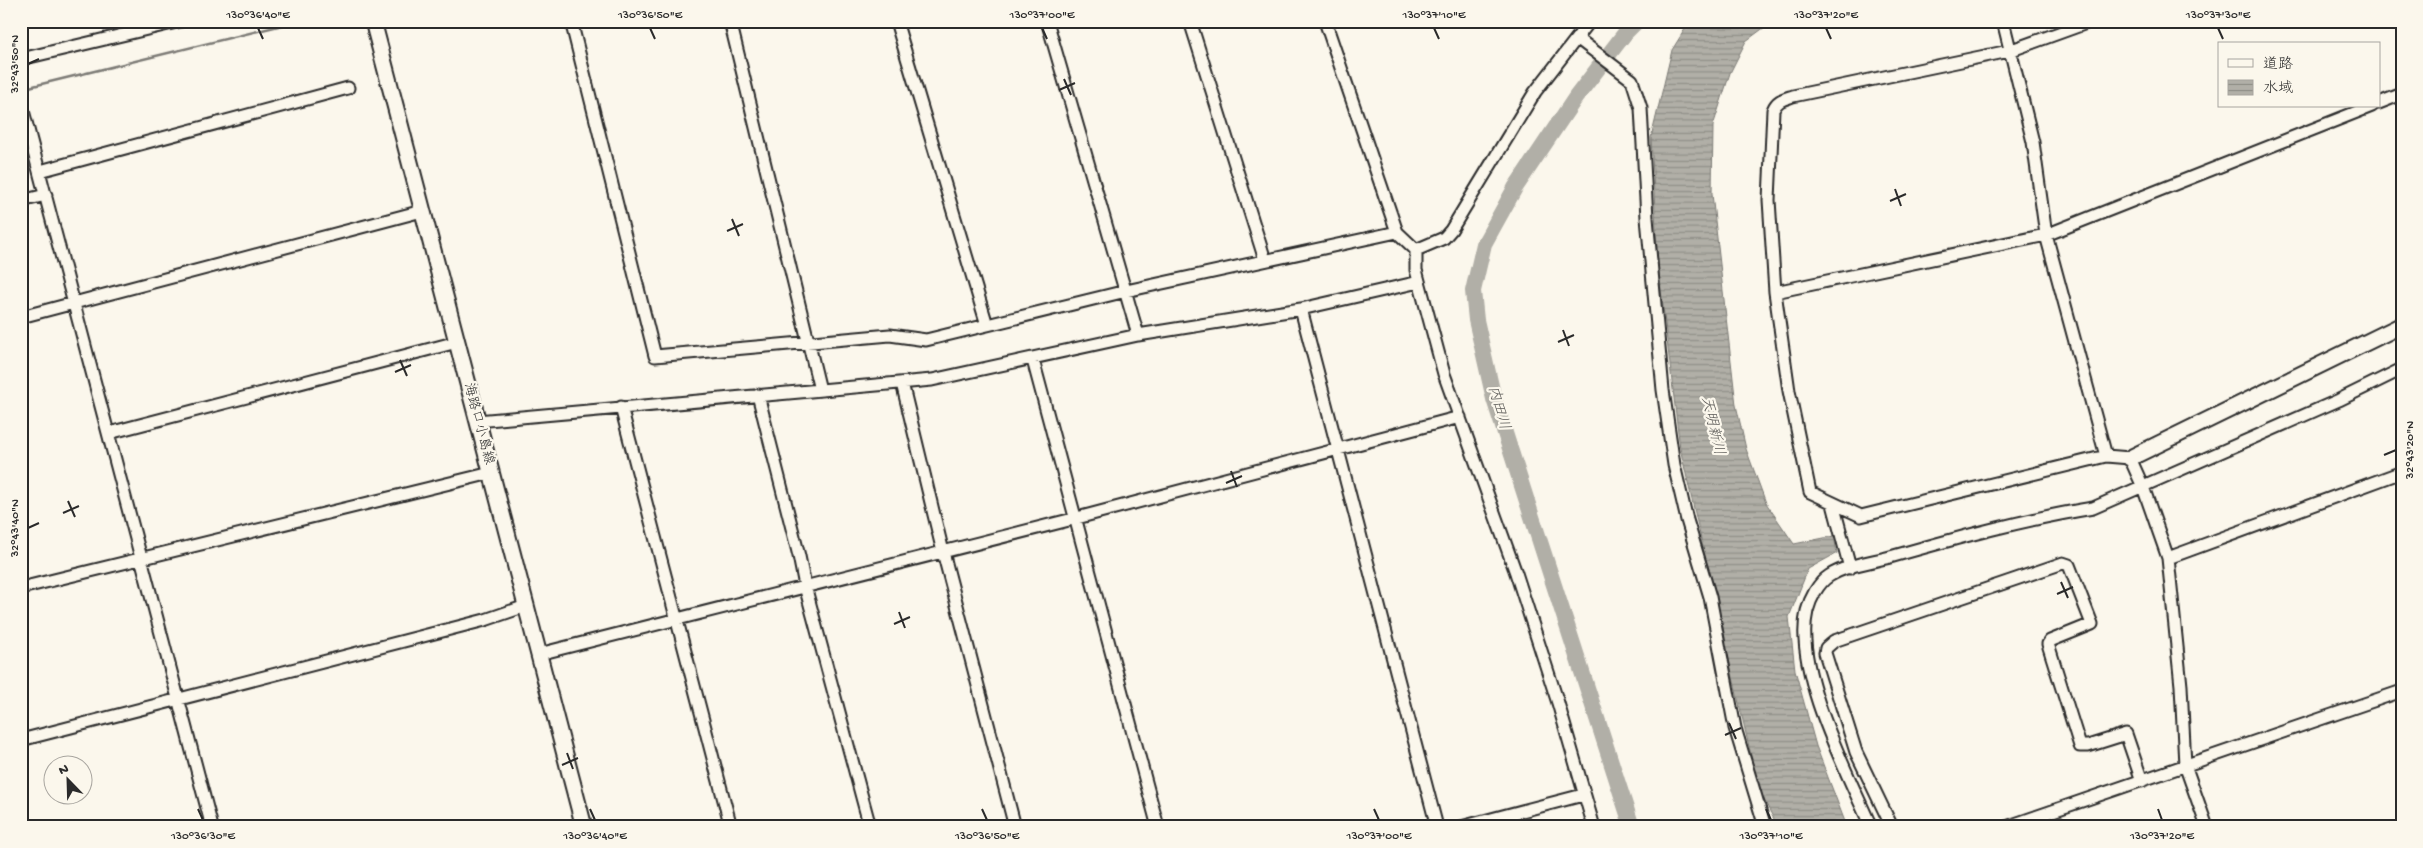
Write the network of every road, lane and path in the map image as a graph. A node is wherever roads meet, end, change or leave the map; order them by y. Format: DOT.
graph roads {
  1 [pos="181,21"];
  2 [pos="373,21"];
  3 [pos="571,21"];
  4 [pos="730,21"];
  5 [pos="896,21"];
  6 [pos="1047,21"];
  7 [pos="1190,21"];
  8 [pos="1325,21"];
  9 [pos="1590,21"];
  10 [pos="2003,21"];
  11 [pos="2092,21"];
  12 [pos="163,23"];
  13 [pos="1577,38"];
  14 [pos="2009,51"];
  15 [pos="21,59"];
  16 [pos="348,88"];
  17 [pos="2402,94"];
  18 [pos="21,102"];
  19 [pos="2380,103"];
  20 [pos="2367,108"];
  21 [pos="40,171"];
  22 [pos="46,195"];
  23 [pos="21,201"];
  24 [pos="422,211"];
  25 [pos="1397,232"];
  26 [pos="2046,235"];
  27 [pos="1416,250"];
  28 [pos="1265,260"];
  29 [pos="1419,282"];
  30 [pos="1126,291"];
  31 [pos="1775,292"];
  32 [pos="75,303"];
  33 [pos="1301,309"];
  34 [pos="21,318"];
  35 [pos="987,325"];
  36 [pos="2402,325"];
  37 [pos="1138,335"];
  38 [pos="808,341"];
  39 [pos="457,342"];
  40 [pos="1033,360"];
  41 [pos="2402,369"];
  42 [pos="902,383"];
  43 [pos="820,390"];
  44 [pos="758,395"];
  45 [pos="621,407"];
  46 [pos="1460,417"];
  47 [pos="477,421"];
  48 [pos="110,433"];
  49 [pos="1337,450"];
  50 [pos="2106,456"];
  51 [pos="2130,458"];
  52 [pos="491,472"];
  53 [pos="2402,472"];
  54 [pos="2143,486"];
  55 [pos="1833,504"];
  56 [pos="1077,518"];
  57 [pos="943,552"];
  58 [pos="142,558"];
  59 [pos="2168,558"];
  60 [pos="1850,568"];
  61 [pos="805,586"];
  62 [pos="21,588"];
  63 [pos="526,606"];
  64 [pos="676,620"];
  65 [pos="539,654"];
  66 [pos="2402,691"];
  67 [pos="179,699"];
  68 [pos="21,740"];
  69 [pos="2185,766"];
  70 [pos="2142,781"];
  71 [pos="1583,795"];
  72 [pos="212,827"];
  73 [pos="584,827"];
  74 [pos="731,827"];
  75 [pos="870,827"];
  76 [pos="1015,827"];
  77 [pos="1158,827"];
  78 [pos="1437,827"];
  79 [pos="1461,827"];
  80 [pos="1594,827"];
  81 [pos="1765,827"];
  82 [pos="1871,827"];
  83 [pos="1892,827"];
  84 [pos="2006,827"];
  85 [pos="2207,827"];
  1 -- 12 [label="street"];
  2 -- 24 [label="main road, 海路口小島線"];
  3 -- 38 [label="street"];
  4 -- 38 [label="street"];
  5 -- 35 [label="street"];
  6 -- 30 [label="street"];
  7 -- 28 [label="street"];
  8 -- 25 [label="street"];
  9 -- 13 [label="street"];
  10 -- 14 [label="street"];
  11 -- 14 [label="street"];
  12 -- 15 [label="street"];
  13 -- 27 [label="street"];
  13 -- 81 [label="street"];
  14 -- 26 [label="street"];
  14 -- 31 [label="street"];
  16 -- 21 [label="street"];
  17 -- 19 [label="street"];
  18 -- 21 [label="street"];
  20 -- 26 [label="street"];
  21 -- 22 [label="street"];
  22 -- 23 [label="street"];
  22 -- 32 [label="street"];
  24 -- 32 [label="street"];
  24 -- 39 [label="main road, 海路口小島線"];
  25 -- 27 [label="street"];
  25 -- 28 [label="street"];
  26 -- 31 [label="street"];
  26 -- 50 [label="street"];
  27 -- 29 [label="street"];
  28 -- 30 [label="street"];
  29 -- 33 [label="street"];
  29 -- 46 [label="street"];
  30 -- 35 [label="street"];
  30 -- 37 [label="street"];
  31 -- 55 [label="street"];
  32 -- 34 [label="street"];
  32 -- 48 [label="street"];
  33 -- 37 [label="street"];
  33 -- 49 [label="street"];
  35 -- 38 [label="street"];
  36 -- 51 [label="main road"];
  37 -- 40 [label="street"];
  38 -- 43 [label="street"];
  39 -- 47 [label="main road, 海路口小島線"];
  39 -- 48 [label="street"];
  40 -- 42 [label="street"];
  40 -- 56 [label="street"];
  41 -- 54 [label="street"];
  42 -- 43 [label="street"];
  42 -- 57 [label="street"];
  43 -- 44 [label="street"];
  44 -- 45 [label="street"];
  44 -- 61 [label="street"];
  45 -- 47 [label="street"];
  45 -- 64 [label="street"];
  46 -- 49 [label="street"];
  46 -- 71 [label="street"];
  47 -- 52 [label="main road, 海路口小島線"];
  48 -- 58 [label="street"];
  49 -- 56 [label="street"];
  49 -- 78 [label="street"];
  50 -- 51 [label="street"];
  50 -- 55 [label="street"];
  51 -- 54 [label="street"];
  52 -- 58 [label="street"];
  52 -- 63 [label="main road, 海路口小島線"];
  53 -- 59 [label="street"];
  54 -- 59 [label="street"];
  54 -- 60 [label="street"];
  55 -- 60 [label="street"];
  56 -- 57 [label="street"];
  56 -- 77 [label="street"];
  57 -- 61 [label="street"];
  57 -- 76 [label="street"];
  58 -- 62 [label="street"];
  58 -- 67 [label="street"];
  59 -- 69 [label="street"];
  60 -- 82 [label="street"];
  61 -- 64 [label="street"];
  61 -- 75 [label="street"];
  63 -- 65 [label="main road, 海路口小島線"];
  63 -- 67 [label="street"];
  64 -- 65 [label="street"];
  64 -- 74 [label="street"];
  65 -- 73 [label="main road, 海路口小島線"];
  66 -- 69 [label="street"];
  67 -- 68 [label="street"];
  67 -- 72 [label="street"];
  69 -- 70 [label="street"];
  69 -- 85 [label="street"];
  70 -- 83 [label="street"];
  70 -- 84 [label="street"];
  71 -- 79 [label="street"];
  71 -- 80 [label="street"];
}
